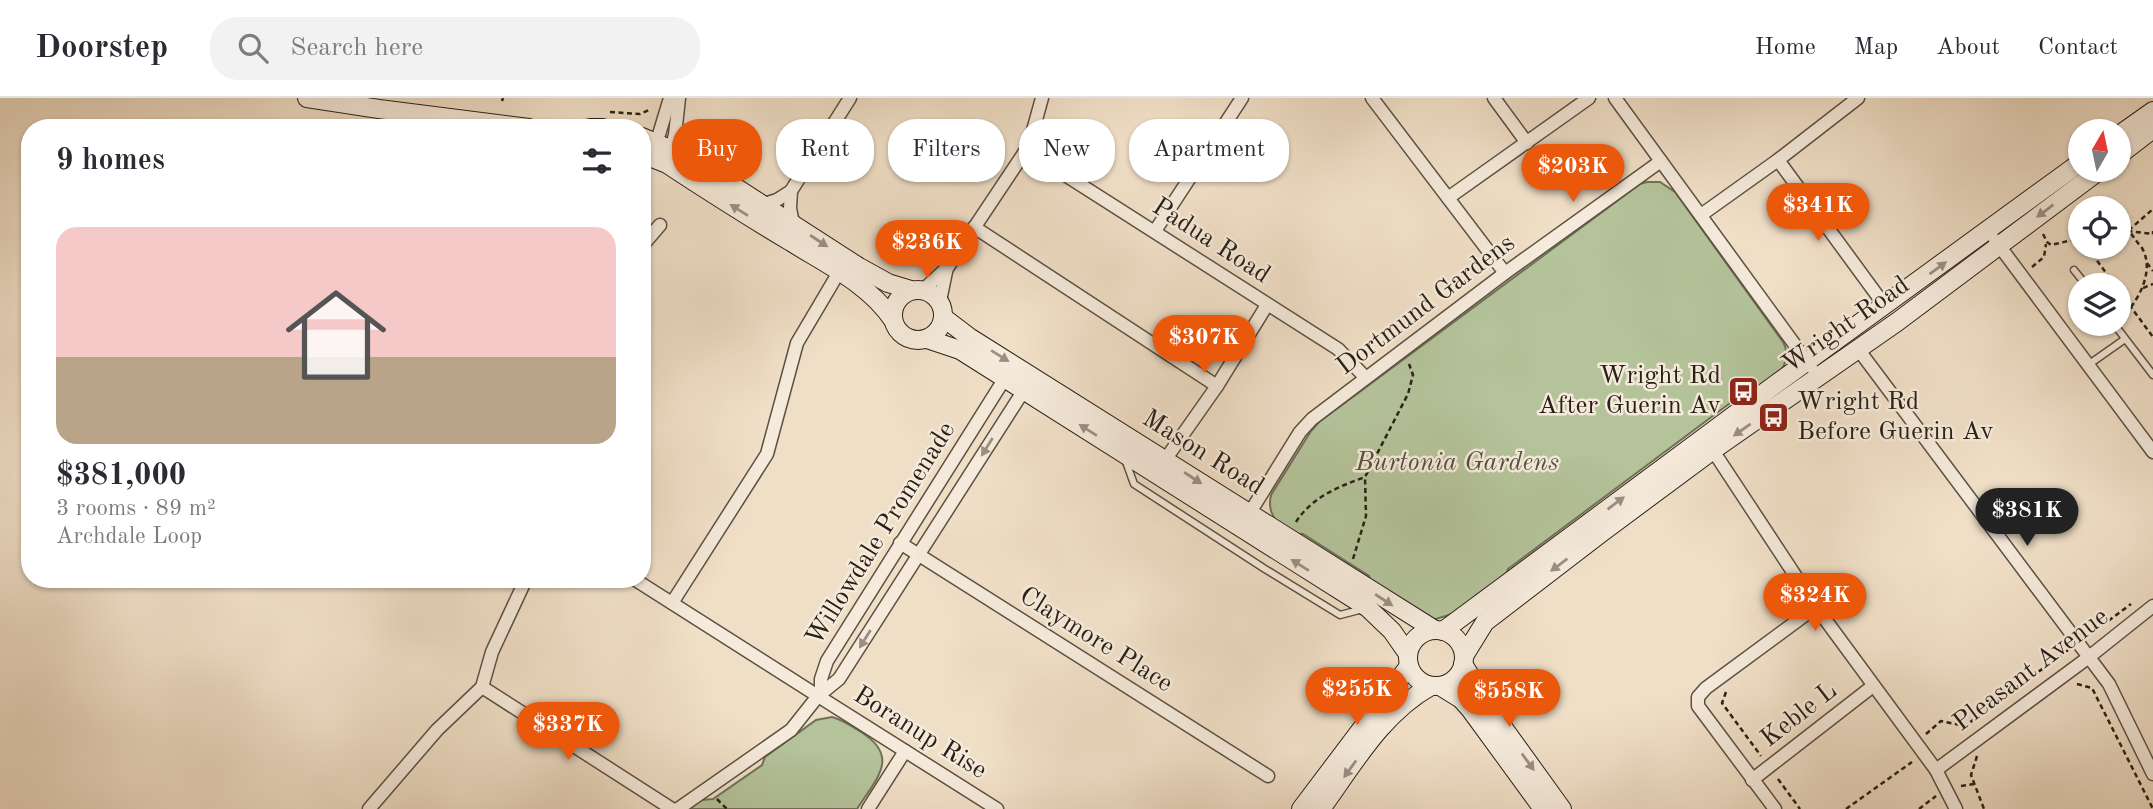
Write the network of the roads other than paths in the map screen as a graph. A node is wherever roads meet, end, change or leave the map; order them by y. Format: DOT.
graph roads {
  1 [pos="307,98"];
  2 [pos="670,98"];
  3 [pos="679,98"];
  4 [pos="850,98"];
  5 [pos="1042,98"];
  6 [pos="1242,98"];
  7 [pos="1372,98"];
  8 [pos="1494,98"];
  9 [pos="1589,98"];
  10 [pos="1615,98"];
  11 [pos="1851,100"];
  12 [pos="2153,111"];
  13 [pos="458,119"];
  14 [pos="1036,119"];
  15 [pos="2132,126"];
  16 [pos="2153,129"];
  17 [pos="1527,143"];
  18 [pos="2132,145"];
  19 [pos="655,150"];
  20 [pos="1019,160"];
  21 [pos="1778,160"];
  22 [pos="1661,161"];
  23 [pos="2068,172"];
  24 [pos="1077,182"];
  25 [pos="2084,182"];
  26 [pos="791,191"];
  27 [pos="1448,198"];
  28 [pos="761,205"];
  29 [pos="1701,215"];
  30 [pos="660,225"];
  31 [pos="793,225"];
  32 [pos="974,227"];
  33 [pos="1155,231"];
  34 [pos="1988,231"];
  35 [pos="651,236"];
  36 [pos="2000,246"];
  37 [pos="947,267"];
  38 [pos="2074,270"];
  39 [pos="839,272"];
  40 [pos="1505,273"];
  41 [pos="2076,273"];
  42 [pos="917,290"];
  43 [pos="1267,305"];
  44 [pos="1885,306"];
  45 [pos="942,310"];
  46 [pos="893,320"];
  47 [pos="2125,338"];
  48 [pos="927,339"];
  49 [pos="1858,349"];
  50 [pos="2088,365"];
  51 [pos="1812,369"];
  52 [pos="2153,375"];
  53 [pos="1366,377"];
  54 [pos="1005,378"];
  55 [pos="1217,386"];
  56 [pos="1024,390"];
  57 [pos="1709,444"];
  58 [pos="2153,452"];
  59 [pos="1165,460"];
  60 [pos="1249,514"];
  61 [pos="900,543"];
  62 [pos="919,555"];
  63 [pos="522,588"];
  64 [pos="648,588"];
  65 [pos="672,603"];
  66 [pos="2153,606"];
  67 [pos="1816,607"];
  68 [pos="1439,631"];
  69 [pos="2089,657"];
  70 [pos="1408,660"];
  71 [pos="1464,660"];
  72 [pos="1435,686"];
  73 [pos="1873,686"];
  74 [pos="482,687"];
  75 [pos="820,694"];
  76 [pos="905,751"];
  77 [pos="1936,770"];
  78 [pos="2153,774"];
  79 [pos="1268,776"];
  80 [pos="1752,780"];
  81 [pos="369,809"];
  82 [pos="672,809"];
  83 [pos="678,809"];
  84 [pos="868,809"];
  85 [pos="998,809"];
  86 [pos="1301,809"];
  87 [pos="1321,809"];
  88 [pos="1543,809"];
  89 [pos="1562,809"];
  90 [pos="1775,809"];
  91 [pos="1956,809"];
  1 -- 13 [label="street"];
  2 -- 19 [label="street"];
  3 -- 19 [label="street"];
  4 -- 26 [label="street"];
  5 -- 14 [label="street"];
  6 -- 33 [label="street"];
  7 -- 27 [label="street"];
  8 -- 17 [label="street"];
  9 -- 17 [label="street"];
  10 -- 22 [label="street"];
  11 -- 21 [label="street"];
  12 -- 15 [label="street"];
  16 -- 18 [label="street"];
  17 -- 27 [label="street"];
  19 -- 28 [label="street"];
  39 -- 19 [label="street, one-way"];
  20 -- 32 [label="street"];
  21 -- 29 [label="street"];
  21 -- 44 [label="street"];
  22 -- 29 [label="street"];
  22 -- 40 [label="street, Dortmund Gardens"];
  23 -- 34 [label="street, Wright Road"];
  24 -- 33 [label="street, Padua Road"];
  25 -- 36 [label="street, Wright Road, one-way"];
  26 -- 28 [label="street"];
  26 -- 31 [label="street"];
  27 -- 40 [label="street"];
  28 -- 31 [label="street"];
  29 -- 51 [label="street"];
  30 -- 35 [label="street"];
  31 -- 42 [label="street, one-way"];
  32 -- 37 [label="street"];
  32 -- 55 [label="street"];
  33 -- 43 [label="street, Padua Road"];
  34 -- 36 [label="street"];
  44 -- 34 [label="street, Wright Road, one-way"];
  36 -- 49 [label="street, Wright Road"];
  36 -- 50 [label="street"];
  37 -- 42 [label="street"];
  37 -- 45 [label="street"];
  38 -- 41 [label="lane"];
  39 -- 46 [label="street"];
  39 -- 65 [label="street"];
  40 -- 53 [label="street, Dortmund Gardens"];
  42 -- 45 [label="street"];
  42 -- 46 [label="street"];
  43 -- 53 [label="street, Padua Road"];
  43 -- 55 [label="street"];
  44 -- 51 [label="street, Wright Road"];
  45 -- 48 [label="street"];
  45 -- 59 [label="street, Mason Road, one-way"];
  46 -- 48 [label="street"];
  47 -- 50 [label="lane"];
  47 -- 52 [label="lane"];
  48 -- 54 [label="street, Mason Road"];
  49 -- 51 [label="street, Wright Road"];
  49 -- 69 [label="street"];
  50 -- 58 [label="street"];
  51 -- 57 [label="street, Wright Road"];
  53 -- 60 [label="street, Dortmund Gardens"];
  54 -- 56 [label="street, Mason Road"];
  54 -- 61 [label="street, Willowdale Promenade"];
  55 -- 59 [label="street"];
  56 -- 62 [label="street, Willowdale Promenade, one-way"];
  70 -- 56 [label="street, Mason Road, one-way"];
  57 -- 67 [label="street"];
  68 -- 57 [label="street, Wright Road, one-way"];
  57 -- 71 [label="street, Wright Road, one-way"];
  59 -- 60 [label="street, Mason Road, one-way"];
  60 -- 68 [label="street, Mason Road, one-way"];
  61 -- 62 [label="street, Claymore Place"];
  61 -- 75 [label="street, Willowdale Promenade"];
  62 -- 75 [label="street, Willowdale Promenade, one-way"];
  62 -- 79 [label="street, Claymore Place"];
  63 -- 74 [label="street"];
  64 -- 65 [label="street, Boranup Rise"];
  65 -- 75 [label="street, Boranup Rise"];
  66 -- 69 [label="street, Pleasant Avenue"];
  67 -- 73 [label="street"];
  67 -- 80 [label="street"];
  68 -- 70 [label="street"];
  68 -- 71 [label="street"];
  69 -- 77 [label="street, Pleasant Avenue"];
  69 -- 78 [label="street"];
  70 -- 72 [label="street"];
  70 -- 86 [label="street"];
  71 -- 72 [label="street"];
  71 -- 89 [label="street, one-way"];
  72 -- 87 [label="street, one-way"];
  72 -- 88 [label="street"];
  73 -- 77 [label="street"];
  73 -- 80 [label="street, Keble L"];
  74 -- 81 [label="street"];
  74 -- 82 [label="street"];
  75 -- 76 [label="street, Boranup Rise"];
  75 -- 83 [label="street, Willowdale Promenade"];
  76 -- 84 [label="street"];
  76 -- 85 [label="street, Boranup Rise"];
  77 -- 91 [label="street"];
  80 -- 90 [label="street"];
}
